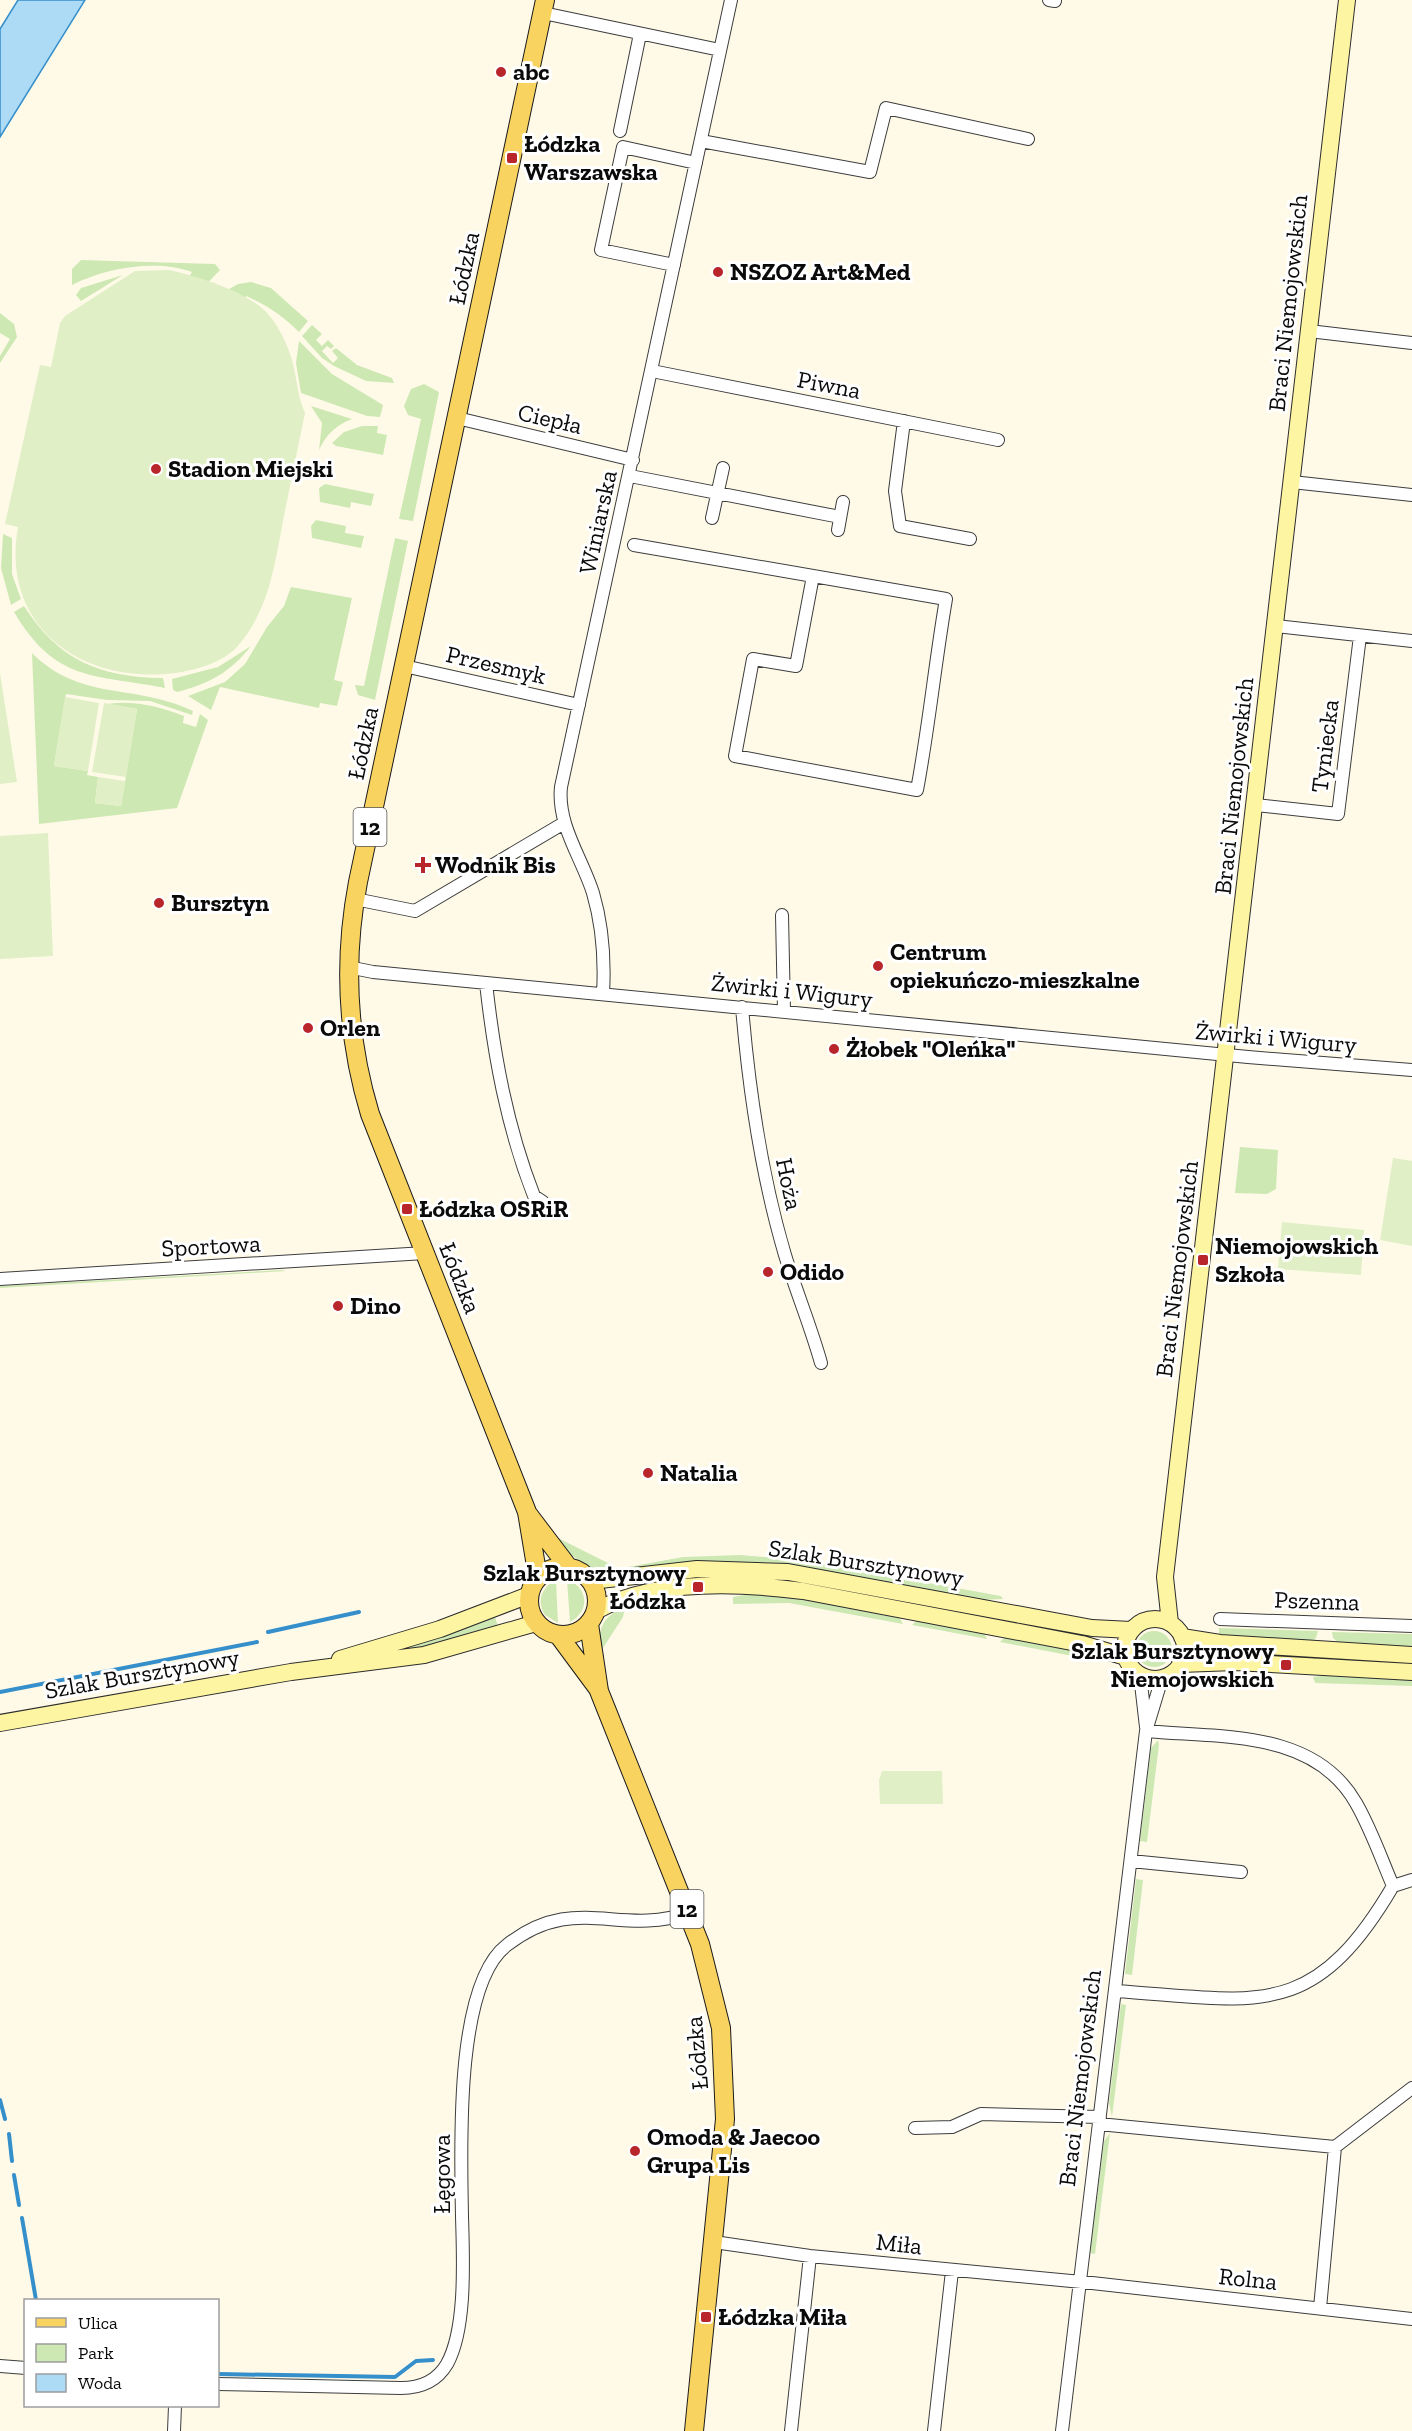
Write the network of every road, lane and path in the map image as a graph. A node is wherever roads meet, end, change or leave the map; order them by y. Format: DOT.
graph roads {
  1 [pos="731,0"];
  2 [pos="1347,0"];
  3 [pos="544,6"];
  4 [pos="640,34"];
  5 [pos="720,50"];
  6 [pos="620,131"];
  7 [pos="1028,139"];
  8 [pos="701,141"];
  9 [pos="696,163"];
  10 [pos="674,265"];
  11 [pos="1309,331"];
  12 [pos="1412,343"];
  13 [pos="652,371"];
  14 [pos="457,418"];
  15 [pos="904,421"];
  16 [pos="998,440"];
  17 [pos="633,460"];
  18 [pos="723,468"];
  19 [pos="630,476"];
  20 [pos="1292,482"];
  21 [pos="717,493"];
  22 [pos="1412,495"];
  23 [pos="843,502"];
  24 [pos="712,518"];
  25 [pos="970,539"];
  26 [pos="634,545"];
  27 [pos="813,576"];
  28 [pos="1276,626"];
  29 [pos="1360,636"];
  30 [pos="1412,642"];
  31 [pos="404,666"];
  32 [pos="579,705"];
  33 [pos="1256,805"];
  34 [pos="564,823"];
  35 [pos="355,899"];
  36 [pos="782,915"];
  37 [pos="348,967"];
  38 [pos="486,983"];
  39 [pos="603,994"];
  40 [pos="742,1008"];
  41 [pos="784,1011"];
  42 [pos="1227,1054"];
  43 [pos="1412,1070"];
  44 [pos="543,1202"];
  45 [pos="425,1253"];
  46 [pos="0,1279"];
  47 [pos="821,1363"];
  48 [pos="527,1512"];
  49 [pos="569,1568"];
  50 [pos="1165,1577"];
  51 [pos="538,1578"];
  52 [pos="591,1581"];
  53 [pos="529,1595"];
  54 [pos="592,1617"];
  55 [pos="1148,1619"];
  56 [pos="1220,1619"];
  57 [pos="536,1623"];
  58 [pos="1170,1623"];
  59 [pos="1412,1626"];
  60 [pos="1131,1630"];
  61 [pos="559,1636"];
  62 [pos="1182,1637"];
  63 [pos="1412,1655"];
  64 [pos="1126,1657"];
  65 [pos="1180,1664"];
  66 [pos="291,1672"];
  67 [pos="1412,1672"];
  68 [pos="1140,1675"];
  69 [pos="1162,1678"];
  70 [pos="600,1691"];
  71 [pos="0,1723"];
  72 [pos="1146,1731"];
  73 [pos="1131,1861"];
  74 [pos="1241,1872"];
  75 [pos="1412,1880"];
  76 [pos="1393,1886"];
  77 [pos="689,1913"];
  78 [pos="1115,1991"];
  79 [pos="1412,2088"];
  80 [pos="1099,2120"];
  81 [pos="915,2128"];
  82 [pos="1335,2147"];
  83 [pos="714,2242"];
  84 [pos="810,2256"];
  85 [pos="952,2271"];
  86 [pos="1080,2282"];
  87 [pos="1320,2308"];
  88 [pos="1412,2319"];
  89 [pos="0,2366"];
  90 [pos="24,2368"];
  91 [pos="219,2384"];
  92 [pos="175,2407"];
  93 [pos="174,2431"];
  94 [pos="694,2431"];
  95 [pos="791,2431"];
  96 [pos="934,2431"];
  97 [pos="1062,2431"];
  1 -- 5 [label="street, Winiarska"];
  2 -- 11 [label="main road, Braci Niemojowskich"];
  3 -- 4 [label="street"];
  3 -- 14 [label="main road, Łódzka / 12"];
  4 -- 5 [label="street"];
  4 -- 6 [label="street"];
  5 -- 8 [label="street, Winiarska"];
  7 -- 8 [label="street"];
  8 -- 9 [label="street, Winiarska"];
  9 -- 10 [label="street, Winiarska"];
  9 -- 10 [label="street"];
  10 -- 13 [label="street, Winiarska"];
  11 -- 12 [label="street"];
  11 -- 20 [label="main road, Braci Niemojowskich"];
  13 -- 15 [label="street, Piwna"];
  13 -- 17 [label="street, Winiarska"];
  14 -- 17 [label="street, Ciepła"];
  14 -- 31 [label="main road, Łódzka / 12"];
  15 -- 16 [label="street, Piwna"];
  15 -- 25 [label="street"];
  17 -- 19 [label="street, Winiarska"];
  18 -- 21 [label="street"];
  19 -- 21 [label="street"];
  19 -- 32 [label="street, Winiarska"];
  20 -- 22 [label="street"];
  20 -- 28 [label="main road, Braci Niemojowskich"];
  21 -- 23 [label="street"];
  21 -- 24 [label="street"];
  26 -- 27 [label="street"];
  27 -- 27 [label="street"];
  28 -- 29 [label="street"];
  28 -- 33 [label="main road, Braci Niemojowskich"];
  29 -- 30 [label="street"];
  29 -- 33 [label="street, Tyniecka"];
  31 -- 32 [label="street, Przesmyk"];
  31 -- 35 [label="main road, Łódzka / 12"];
  32 -- 34 [label="street, Winiarska"];
  33 -- 42 [label="main road, Braci Niemojowskich"];
  34 -- 35 [label="street"];
  34 -- 39 [label="street, Winiarska"];
  35 -- 37 [label="main road, Łódzka / 12"];
  36 -- 41 [label="street"];
  37 -- 38 [label="street, Żwirki i Wigury"];
  37 -- 45 [label="main road, Łódzka / 12"];
  38 -- 39 [label="street, Żwirki i Wigury"];
  38 -- 44 [label="street"];
  39 -- 40 [label="street, Żwirki i Wigury"];
  40 -- 41 [label="street, Żwirki i Wigury"];
  40 -- 47 [label="street, Hoża"];
  41 -- 42 [label="street, Żwirki i Wigury"];
  42 -- 43 [label="street, Żwirki i Wigury"];
  42 -- 50 [label="main road, Braci Niemojowskich"];
  45 -- 46 [label="street, Sportowa"];
  45 -- 48 [label="main road, Łódzka / 12"];
  48 -- 49 [label="main road, Łódzka / 12"];
  48 -- 51 [label="main road, Łódzka / 12"];
  49 -- 51 [label="main road"];
  49 -- 52 [label="main road, 12"];
  50 -- 55 [label="main road, Braci Niemojowskich"];
  50 -- 58 [label="main road, Braci Niemojowskich"];
  51 -- 53 [label="main road"];
  52 -- 54 [label="main road, 12"];
  52 -- 60 [label="main road, Szlak Bursztynowy"];
  53 -- 57 [label="main road"];
  53 -- 66 [label="main road, Szlak Bursztynowy"];
  54 -- 61 [label="main road"];
  54 -- 64 [label="main road, Szlak Bursztynowy"];
  54 -- 70 [label="main road, Łódzka / 12"];
  55 -- 58 [label="main road"];
  55 -- 60 [label="main road"];
  56 -- 59 [label="street, Pszenna"];
  57 -- 61 [label="main road, 12"];
  57 -- 66 [label="main road, Szlak Bursztynowy"];
  58 -- 62 [label="main road"];
  60 -- 64 [label="main road"];
  61 -- 70 [label="main road, Łódzka / 12"];
  62 -- 63 [label="main road"];
  62 -- 65 [label="main road"];
  64 -- 68 [label="main road"];
  65 -- 67 [label="main road"];
  65 -- 69 [label="main road"];
  66 -- 71 [label="main road, Szlak Bursztynowy"];
  68 -- 69 [label="main road"];
  68 -- 72 [label="street, Braci Niemojowskich"];
  69 -- 72 [label="street, Braci Niemojowskich"];
  70 -- 77 [label="main road, Łódzka / 12"];
  72 -- 73 [label="street, Braci Niemojowskich"];
  72 -- 76 [label="street"];
  73 -- 74 [label="street"];
  73 -- 78 [label="street, Braci Niemojowskich"];
  75 -- 76 [label="street"];
  76 -- 78 [label="street"];
  77 -- 83 [label="main road, Łódzka / 12"];
  77 -- 91 [label="street, Łęgowa"];
  78 -- 80 [label="street, Braci Niemojowskich"];
  79 -- 82 [label="street"];
  80 -- 81 [label="street"];
  80 -- 82 [label="street"];
  80 -- 86 [label="street, Braci Niemojowskich"];
  82 -- 87 [label="street"];
  83 -- 84 [label="street, Miła"];
  83 -- 94 [label="main road, Łódzka / 12"];
  84 -- 85 [label="street, Miła"];
  84 -- 95 [label="street"];
  85 -- 86 [label="street, Miła"];
  85 -- 96 [label="street"];
  86 -- 87 [label="street, Rolna"];
  86 -- 97 [label="street, Braci Niemojowskich"];
  87 -- 88 [label="street, Rolna"];
  89 -- 90 [label="street"];
  92 -- 93 [label="street"];
}
